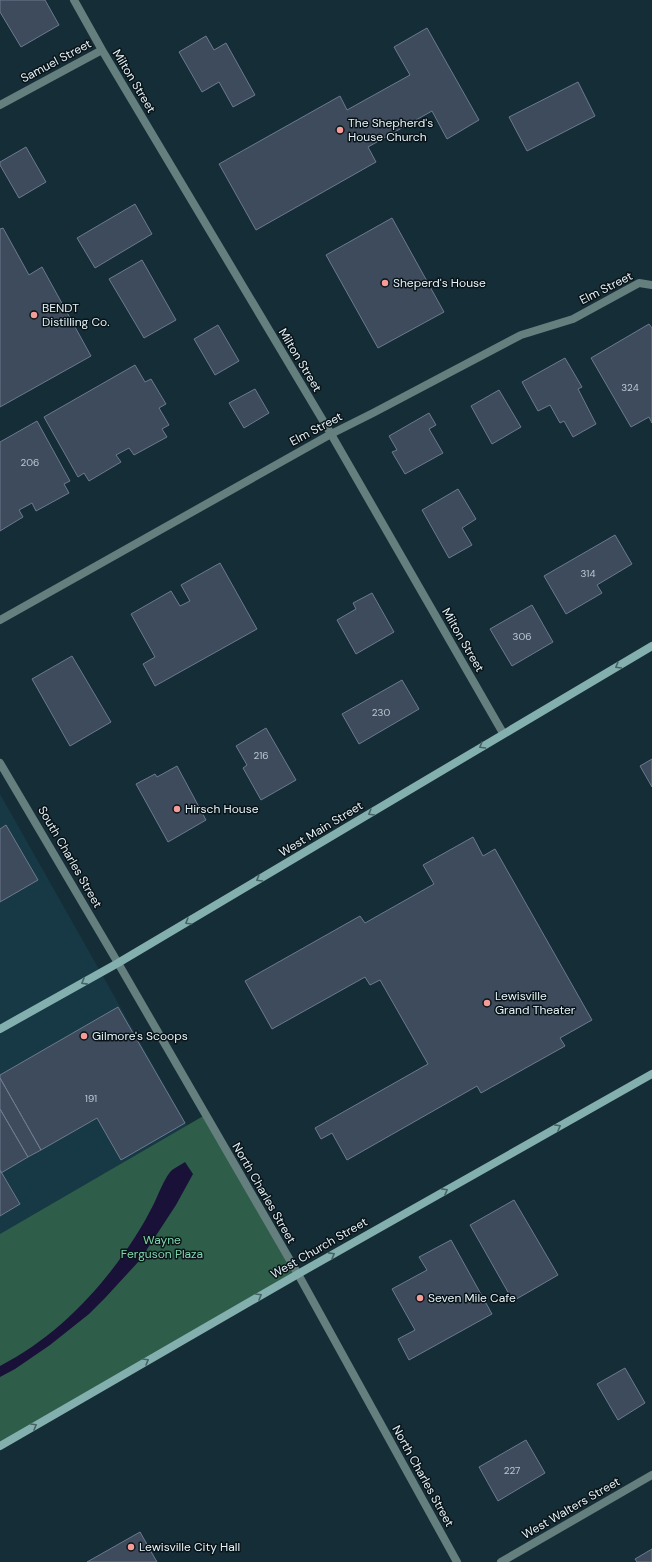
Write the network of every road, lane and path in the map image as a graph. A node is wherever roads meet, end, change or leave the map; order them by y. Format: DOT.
graph roads {
  1 [pos="74,0"];
  2 [pos="102,50"];
  3 [pos="0,105"];
  4 [pos="652,285"];
  5 [pos="331,434"];
  6 [pos="0,620"];
  7 [pos="652,646"];
  8 [pos="503,733"];
  9 [pos="0,763"];
  10 [pos="118,963"];
  11 [pos="0,1029"];
  12 [pos="652,1074"];
  13 [pos="298,1274"];
  14 [pos="0,1446"];
  15 [pos="652,1475"];
  16 [pos="457,1562"];
  17 [pos="501,1562"];
  1 -- 2 [label="street, Milton Street"];
  2 -- 3 [label="street, Samuel Street"];
  2 -- 5 [label="street, Milton Street"];
  4 -- 5 [label="street, Elm Street"];
  5 -- 6 [label="street, Elm Street"];
  5 -- 8 [label="street, Milton Street"];
  7 -- 8 [label="main road, West Main Street, one-way"];
  8 -- 10 [label="main road, West Main Street, one-way"];
  9 -- 10 [label="street, South Charles Street"];
  10 -- 11 [label="main road, West Main Street, one-way"];
  10 -- 13 [label="street, North Charles Street"];
  13 -- 12 [label="main road, West Church Street, one-way"];
  14 -- 13 [label="main road, West Church Street, one-way"];
  13 -- 16 [label="street, North Charles Street"];
  15 -- 17 [label="street, West Walters Street"];
}
